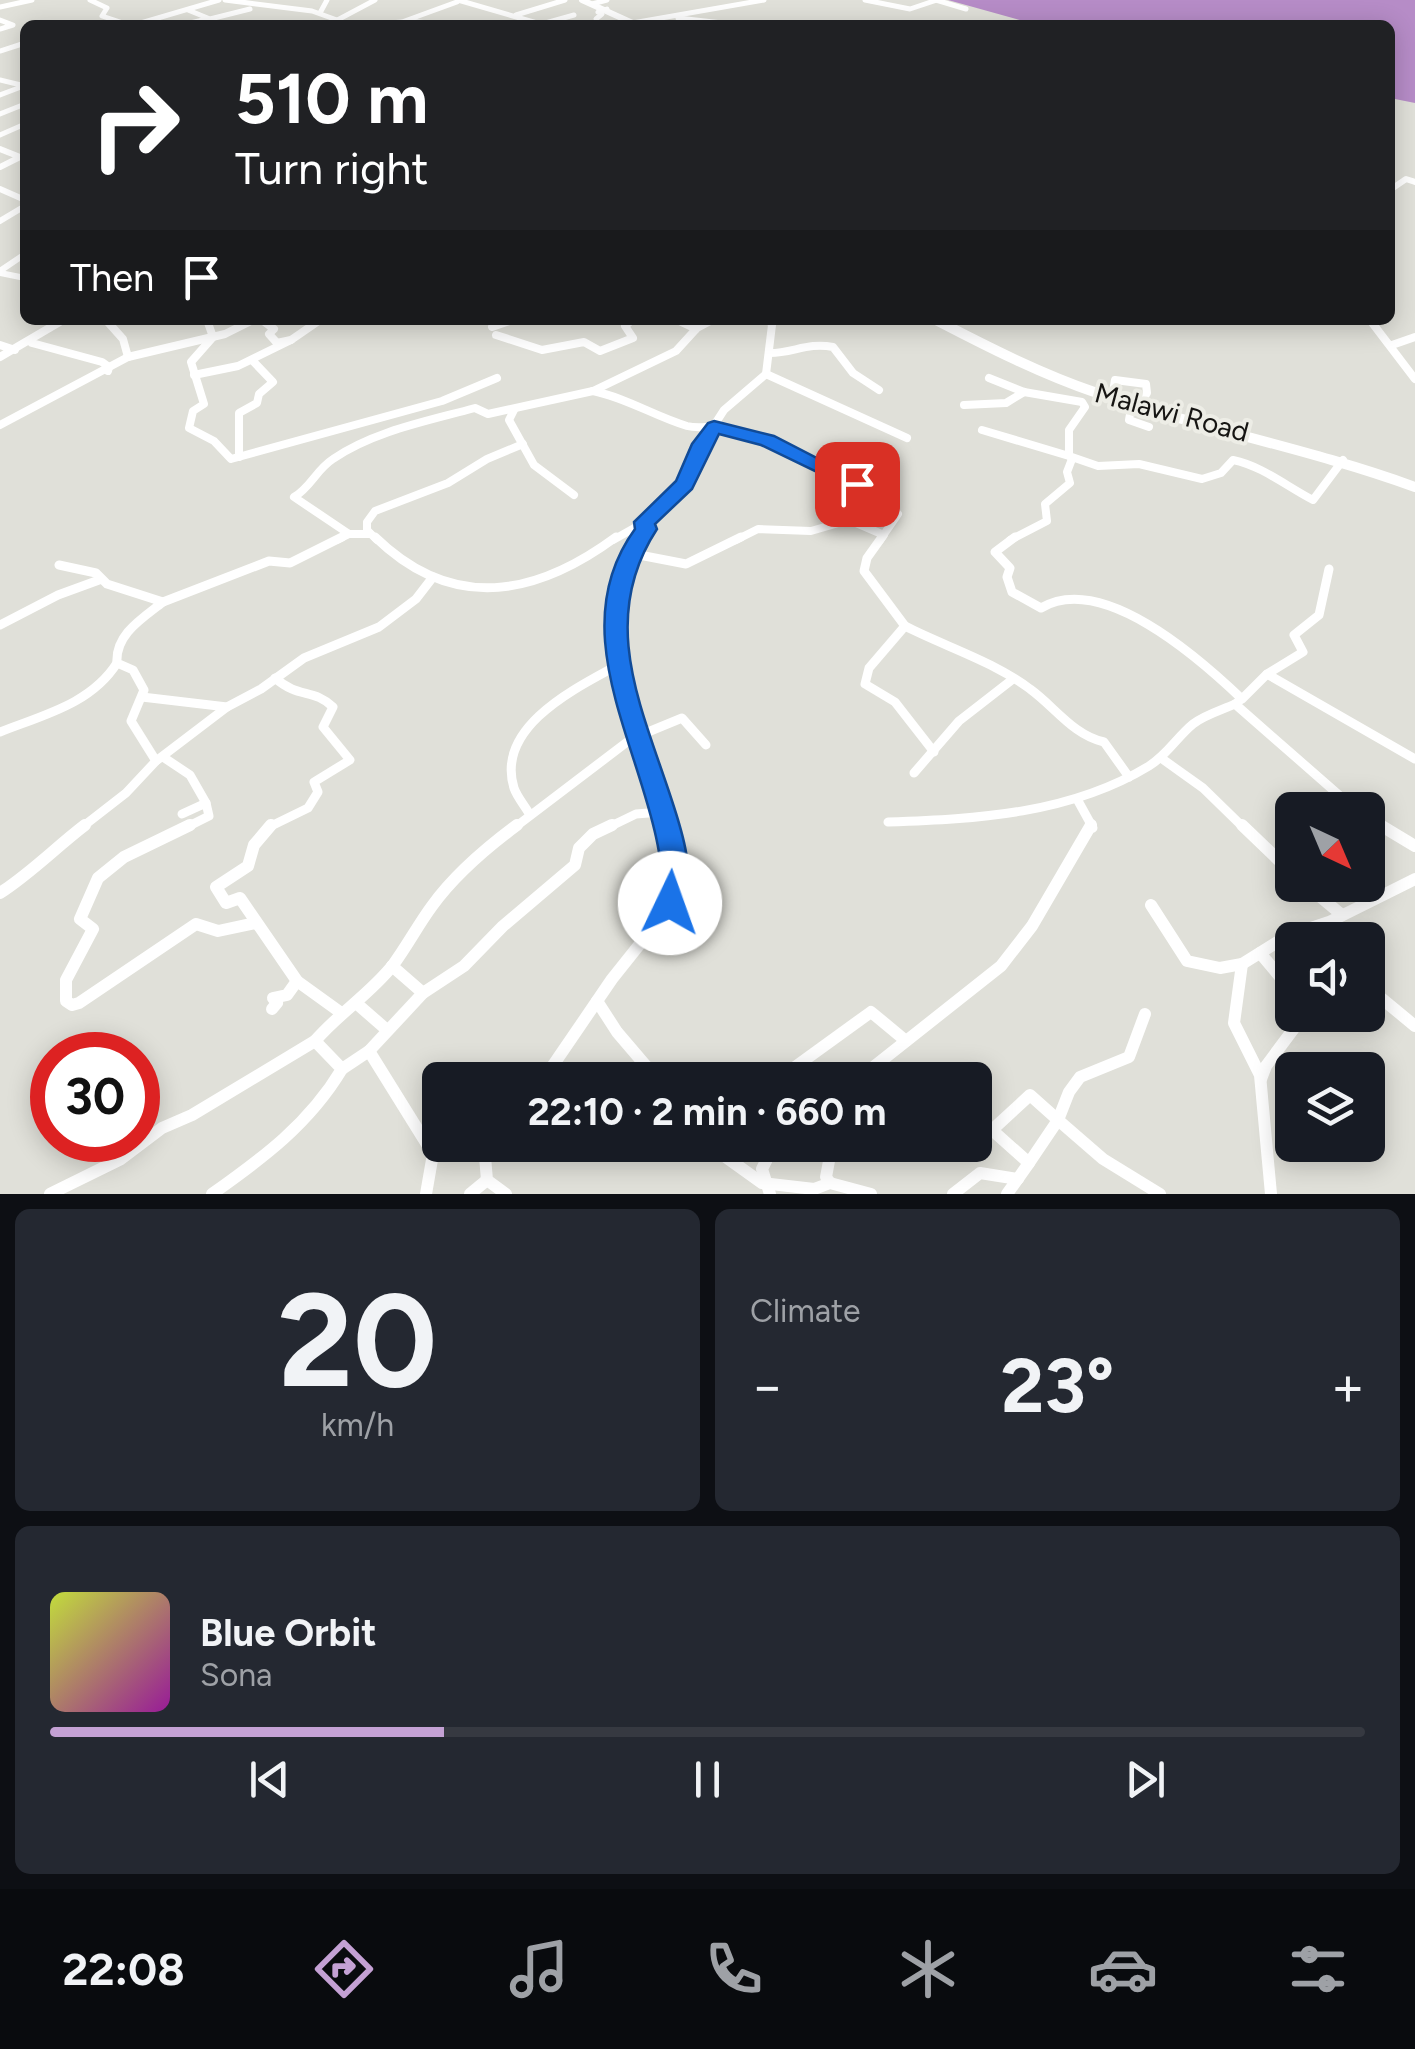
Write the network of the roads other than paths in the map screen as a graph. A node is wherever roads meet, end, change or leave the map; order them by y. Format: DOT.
graph roads {
  1 [pos="32,0"];
  2 [pos="90,0"];
  3 [pos="222,0"];
  4 [pos="327,0"];
  5 [pos="374,0"];
  6 [pos="477,0"];
  7 [pos="565,0"];
  8 [pos="582,0"];
  9 [pos="607,0"];
  10 [pos="764,0"];
  11 [pos="865,0"];
  12 [pos="937,0"];
  13 [pos="22,1"];
  14 [pos="458,1"];
  15 [pos="465,3"];
  16 [pos="592,4"];
  17 [pos="262,6"];
  18 [pos="966,9"];
  19 [pos="188,10"];
  20 [pos="607,10"];
  21 [pos="320,13"];
  22 [pos="0,14"];
  23 [pos="516,15"];
  24 [pos="574,15"];
  25 [pos="670,16"];
  26 [pos="210,18"];
  27 [pos="596,19"];
  28 [pos="112,20"];
  29 [pos="150,20"];
  30 [pos="202,20"];
  31 [pos="336,20"];
  32 [pos="408,20"];
  33 [pos="529,20"];
  34 [pos="558,20"];
  35 [pos="627,20"];
  36 [pos="652,20"];
  37 [pos="685,20"];
  38 [pos="0,29"];
  39 [pos="0,123"];
  40 [pos="20,126"];
  41 [pos="17,128"];
  42 [pos="0,135"];
  43 [pos="20,147"];
  44 [pos="0,149"];
  45 [pos="10,152"];
  46 [pos="20,157"];
  47 [pos="1415,174"];
  48 [pos="1412,181"];
  49 [pos="20,207"];
  50 [pos="0,222"];
  51 [pos="54,325"];
  52 [pos="111,325"];
  53 [pos="209,325"];
  54 [pos="241,325"];
  55 [pos="268,325"];
  56 [pos="313,325"];
  57 [pos="504,325"];
  58 [pos="625,325"];
  59 [pos="687,325"];
  60 [pos="703,325"];
  61 [pos="769,325"];
  62 [pos="946,325"];
  63 [pos="1375,325"];
  64 [pos="696,329"];
  65 [pos="213,337"];
  66 [pos="1415,337"];
  67 [pos="291,340"];
  68 [pos="32,343"];
  69 [pos="1392,344"];
  70 [pos="0,345"];
  71 [pos="15,350"];
  72 [pos="770,353"];
  73 [pos="0,357"];
  74 [pos="128,357"];
  75 [pos="252,360"];
  76 [pos="108,371"];
  77 [pos="766,374"];
  78 [pos="194,376"];
  79 [pos="497,378"];
  80 [pos="989,378"];
  81 [pos="1415,379"];
  82 [pos="593,390"];
  83 [pos="879,390"];
  84 [pos="1024,392"];
  85 [pos="1112,398"];
  86 [pos="1136,404"];
  87 [pos="964,405"];
  88 [pos="514,410"];
  89 [pos="0,424"];
  90 [pos="714,427"];
  91 [pos="1149,427"];
  92 [pos="982,430"];
  93 [pos="907,438"];
  94 [pos="523,444"];
  95 [pos="239,457"];
  96 [pos="1071,457"];
  97 [pos="1343,460"];
  98 [pos="1415,486"];
  99 [pos="574,495"];
  100 [pos="644,522"];
  101 [pos="349,534"];
  102 [pos="370,534"];
  103 [pos="884,535"];
  104 [pos="629,553"];
  105 [pos="58,565"];
  106 [pos="1329,568"];
  107 [pos="433,577"];
  108 [pos="100,580"];
  109 [pos="163,602"];
  110 [pos="0,625"];
  111 [pos="904,626"];
  112 [pos="117,663"];
  113 [pos="618,665"];
  114 [pos="1267,674"];
  115 [pos="275,678"];
  116 [pos="1013,679"];
  117 [pos="142,697"];
  118 [pos="1238,702"];
  119 [pos="226,707"];
  120 [pos="0,732"];
  121 [pos="640,736"];
  122 [pos="706,745"];
  123 [pos="934,752"];
  124 [pos="1161,758"];
  125 [pos="159,759"];
  126 [pos="1415,759"];
  127 [pos="914,772"];
  128 [pos="1129,777"];
  129 [pos="1336,792"];
  130 [pos="1077,798"];
  131 [pos="206,804"];
  132 [pos="661,812"];
  133 [pos="182,814"];
  134 [pos="530,814"];
  135 [pos="888,822"];
  136 [pos="1385,828"];
  137 [pos="1415,846"];
  138 [pos="1275,857"];
  139 [pos="1415,879"];
  140 [pos="0,892"];
  141 [pos="1326,902"];
  142 [pos="1151,905"];
  143 [pos="1342,915"];
  144 [pos="254,923"];
  145 [pos="1260,953"];
  146 [pos="1242,964"];
  147 [pos="392,966"];
  148 [pos="1275,971"];
  149 [pos="298,981"];
  150 [pos="424,993"];
  151 [pos="597,1001"];
  152 [pos="1385,1001"];
  153 [pos="356,1003"];
  154 [pos="272,1009"];
  155 [pos="340,1012"];
  156 [pos="1145,1014"];
  157 [pos="1415,1026"];
  158 [pos="387,1030"];
  159 [pos="1292,1032"];
  160 [pos="315,1041"];
  161 [pos="906,1041"];
  162 [pos="370,1051"];
  163 [pos="555,1062"];
  164 [pos="643,1062"];
  165 [pos="802,1062"];
  166 [pos="880,1062"];
  167 [pos="342,1070"];
  168 [pos="1260,1084"];
  169 [pos="1058,1120"];
  170 [pos="485,1162"];
  171 [pos="730,1162"];
  172 [pos="764,1162"];
  173 [pos="829,1162"];
  174 [pos="1030,1163"];
  175 [pos="1018,1179"];
  176 [pos="487,1180"];
  177 [pos="830,1183"];
  178 [pos="767,1191"];
  179 [pos="50,1194"];
  180 [pos="212,1194"];
  181 [pos="426,1194"];
  182 [pos="470,1194"];
  183 [pos="506,1194"];
  184 [pos="871,1194"];
  185 [pos="952,1194"];
  186 [pos="1007,1194"];
  187 [pos="1160,1194"];
  188 [pos="1271,1194"];
  1 -- 13 [label="street"];
  2 -- 28 [label="street"];
  3 -- 17 [label="street"];
  3 -- 19 [label="street"];
  4 -- 21 [label="street"];
  5 -- 31 [label="street"];
  6 -- 15 [label="street"];
  7 -- 23 [label="street"];
  8 -- 16 [label="main road"];
  9 -- 16 [label="street"];
  10 -- 25 [label="street"];
  11 -- 12 [label="street"];
  12 -- 18 [label="street"];
  13 -- 22 [label="street"];
  14 -- 15 [label="street"];
  14 -- 32 [label="street"];
  15 -- 23 [label="street"];
  16 -- 20 [label="main road"];
  17 -- 21 [label="street"];
  17 -- 26 [label="street"];
  19 -- 26 [label="street"];
  19 -- 29 [label="street"];
  20 -- 27 [label="street"];
  20 -- 35 [label="main road"];
  21 -- 31 [label="street"];
  22 -- 38 [label="street"];
  23 -- 33 [label="street"];
  24 -- 34 [label="street"];
  25 -- 36 [label="street"];
  25 -- 37 [label="street"];
  26 -- 30 [label="street"];
  39 -- 41 [label="street"];
  40 -- 41 [label="street"];
  41 -- 42 [label="street"];
  43 -- 45 [label="street"];
  44 -- 45 [label="street"];
  45 -- 46 [label="street"];
  47 -- 48 [label="street"];
  49 -- 50 [label="street"];
  51 -- 68 [label="street"];
  52 -- 74 [label="street"];
  53 -- 65 [label="street"];
  54 -- 65 [label="street"];
  55 -- 67 [label="street"];
  56 -- 67 [label="street"];
  57 -- 58 [label="street"];
  59 -- 64 [label="street"];
  60 -- 64 [label="street"];
  61 -- 72 [label="street"];
  62 -- 85 [label="main road, Malawi Road"];
  63 -- 69 [label="street"];
  64 -- 82 [label="street"];
  65 -- 74 [label="street"];
  65 -- 78 [label="street"];
  66 -- 69 [label="street"];
  67 -- 75 [label="street"];
  68 -- 71 [label="street"];
  68 -- 76 [label="street"];
  69 -- 81 [label="street"];
  70 -- 71 [label="street"];
  71 -- 73 [label="street"];
  72 -- 77 [label="street"];
  72 -- 83 [label="street"];
  74 -- 76 [label="street"];
  75 -- 78 [label="street"];
  75 -- 95 [label="street"];
  76 -- 89 [label="street"];
  77 -- 90 [label="street"];
  77 -- 93 [label="street"];
  78 -- 95 [label="street"];
  79 -- 95 [label="street"];
  80 -- 84 [label="street"];
  82 -- 88 [label="street"];
  82 -- 90 [label="street"];
  84 -- 87 [label="street"];
  84 -- 96 [label="street"];
  85 -- 86 [label="main road, Malawi Road"];
  85 -- 86 [label="street"];
  86 -- 91 [label="street"];
  86 -- 97 [label="main road, Malawi Road"];
  88 -- 94 [label="street"];
  88 -- 101 [label="street"];
  90 -- 100 [label="street"];
  90 -- 103 [label="street"];
  92 -- 96 [label="street"];
  94 -- 99 [label="street"];
  94 -- 102 [label="street"];
  96 -- 97 [label="street"];
  96 -- 118 [label="street"];
  97 -- 98 [label="main road, Malawi Road"];
  100 -- 104 [label="street"];
  100 -- 107 [label="street"];
  101 -- 102 [label="street"];
  101 -- 109 [label="street"];
  102 -- 107 [label="street"];
  103 -- 104 [label="street"];
  103 -- 111 [label="street"];
  104 -- 113 [label="street"];
  105 -- 108 [label="street"];
  106 -- 114 [label="street"];
  107 -- 115 [label="street"];
  108 -- 109 [label="street"];
  108 -- 110 [label="street"];
  109 -- 112 [label="street"];
  111 -- 116 [label="street"];
  111 -- 123 [label="street"];
  112 -- 117 [label="street"];
  112 -- 120 [label="street"];
  113 -- 121 [label="street"];
  113 -- 134 [label="street"];
  114 -- 118 [label="street"];
  114 -- 126 [label="street"];
  115 -- 119 [label="street"];
  115 -- 144 [label="street"];
  116 -- 123 [label="street"];
  116 -- 128 [label="street"];
  117 -- 119 [label="street"];
  117 -- 125 [label="street"];
  118 -- 124 [label="street"];
  118 -- 129 [label="street"];
  119 -- 125 [label="street"];
  121 -- 122 [label="street"];
  121 -- 132 [label="street"];
  121 -- 134 [label="street"];
  123 -- 127 [label="street"];
  124 -- 128 [label="street"];
  124 -- 138 [label="street"];
  125 -- 131 [label="street"];
  125 -- 140 [label="street"];
  128 -- 130 [label="street"];
  130 -- 135 [label="street"];
  130 -- 161 [label="street"];
  131 -- 133 [label="street"];
  131 -- 144 [label="street"];
  132 -- 150 [label="street"];
  132 -- 151 [label="street"];
  134 -- 147 [label="street"];
  136 -- 137 [label="street"];
  139 -- 143 [label="street"];
  141 -- 143 [label="street"];
  142 -- 146 [label="street"];
  143 -- 145 [label="street"];
  144 -- 149 [label="street"];
  145 -- 146 [label="street"];
  145 -- 148 [label="street"];
  146 -- 168 [label="street"];
  147 -- 150 [label="street"];
  147 -- 153 [label="street"];
  149 -- 154 [label="street"];
  149 -- 155 [label="street"];
  150 -- 158 [label="street"];
  151 -- 163 [label="street"];
  151 -- 164 [label="street"];
  152 -- 157 [label="street"];
  153 -- 155 [label="street"];
  153 -- 158 [label="street"];
  155 -- 160 [label="street"];
  156 -- 169 [label="street"];
  158 -- 162 [label="street"];
  159 -- 168 [label="street"];
  160 -- 167 [label="street"];
  160 -- 179 [label="street"];
  161 -- 165 [label="street"];
  161 -- 166 [label="street"];
  162 -- 167 [label="street"];
  162 -- 181 [label="street"];
  167 -- 180 [label="street"];
  168 -- 188 [label="street"];
  169 -- 174 [label="street"];
  169 -- 174 [label="street"];
  169 -- 187 [label="street"];
  170 -- 176 [label="street"];
  171 -- 178 [label="street"];
  172 -- 178 [label="street"];
  173 -- 177 [label="street"];
  174 -- 175 [label="street"];
  175 -- 185 [label="street"];
  175 -- 186 [label="street"];
  176 -- 182 [label="street"];
  176 -- 183 [label="street"];
  177 -- 178 [label="street"];
  177 -- 184 [label="street"];
}
